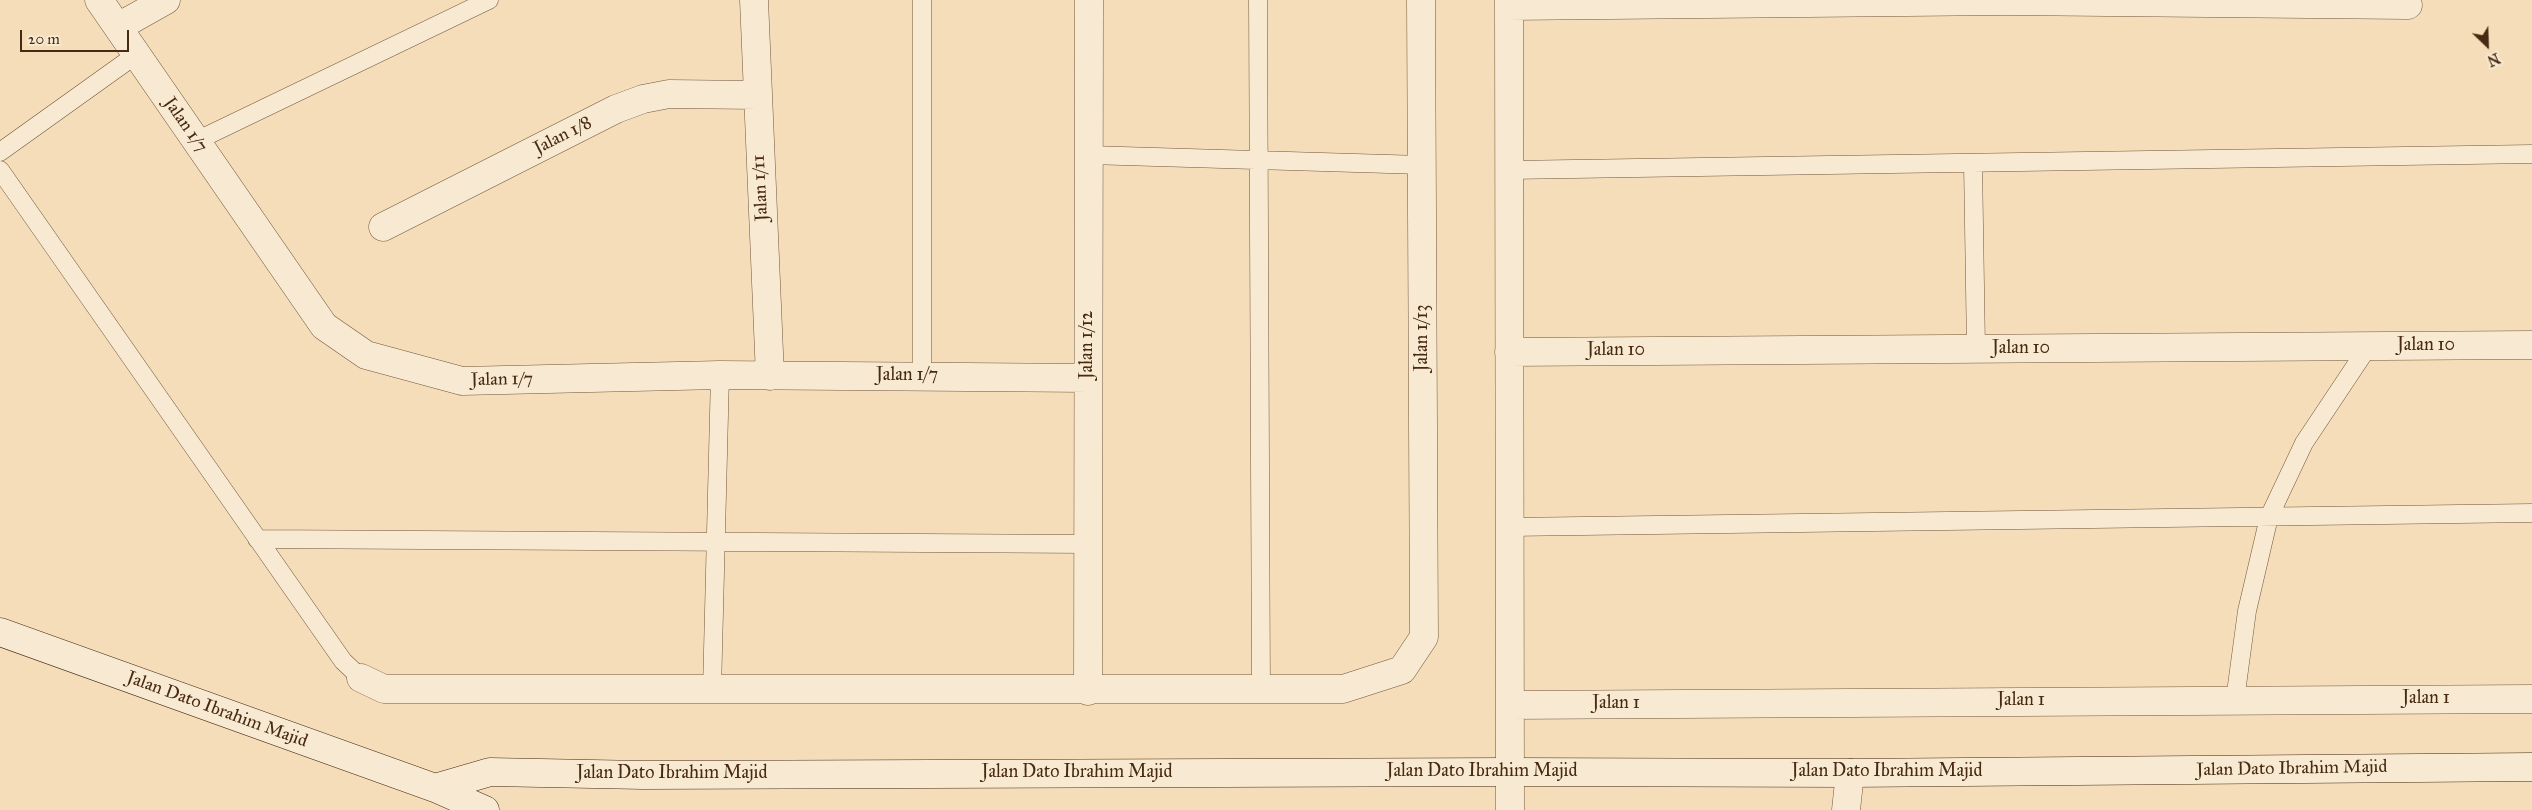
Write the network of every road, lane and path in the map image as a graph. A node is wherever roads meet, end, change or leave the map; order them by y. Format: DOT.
graph roads {
  1 [pos="99,0"];
  2 [pos="166,0"];
  3 [pos="489,0"];
  4 [pos="754,0"];
  5 [pos="922,0"];
  6 [pos="1089,0"];
  7 [pos="1258,0"];
  8 [pos="1421,0"];
  9 [pos="2006,0"];
  10 [pos="1509,3"];
  11 [pos="2408,5"];
  12 [pos="118,27"];
  13 [pos="136,54"];
  14 [pos="757,95"];
  15 [pos="196,141"];
  16 [pos="0,152"];
  17 [pos="2532,154"];
  18 [pos="1088,155"];
  19 [pos="1259,160"];
  20 [pos="1973,163"];
  21 [pos="1422,164"];
  22 [pos="0,170"];
  23 [pos="1509,170"];
  24 [pos="383,227"];
  25 [pos="2532,345"];
  26 [pos="2368,347"];
  27 [pos="1976,349"];
  28 [pos="1509,352"];
  29 [pos="720,375"];
  30 [pos="770,376"];
  31 [pos="922,376"];
  32 [pos="1088,378"];
  33 [pos="2532,513"];
  34 [pos="2269,517"];
  35 [pos="1510,527"];
  36 [pos="257,539"];
  37 [pos="715,542"];
  38 [pos="1088,544"];
  39 [pos="0,632"];
  40 [pos="361,678"];
  41 [pos="712,690"];
  42 [pos="1261,690"];
  43 [pos="1088,691"];
  44 [pos="2532,699"];
  45 [pos="2235,700"];
  46 [pos="1510,705"];
  47 [pos="2532,767"];
  48 [pos="1510,772"];
  49 [pos="1850,773"];
  50 [pos="435,788"];
  51 [pos="485,810"];
  52 [pos="1510,810"];
  53 [pos="1846,810"];
  1 -- 12 [label="street, Jalan 1/7"];
  2 -- 12 [label="street"];
  3 -- 15 [label="lane"];
  4 -- 14 [label="street, Jalan 1/11"];
  5 -- 31 [label="lane"];
  6 -- 18 [label="street, Jalan 1/12"];
  7 -- 19 [label="lane"];
  8 -- 21 [label="street, Jalan 1/13"];
  9 -- 10 [label="street"];
  9 -- 11 [label="street"];
  10 -- 23 [label="street"];
  12 -- 13 [label="street, Jalan 1/7"];
  13 -- 15 [label="street, Jalan 1/7"];
  13 -- 16 [label="lane"];
  14 -- 24 [label="street, Jalan 1/8"];
  14 -- 30 [label="street, Jalan 1/11"];
  15 -- 29 [label="street, Jalan 1/7"];
  17 -- 20 [label="lane"];
  18 -- 19 [label="lane"];
  18 -- 32 [label="street, Jalan 1/12"];
  19 -- 21 [label="lane"];
  19 -- 42 [label="lane"];
  20 -- 23 [label="lane"];
  20 -- 27 [label="lane"];
  21 -- 42 [label="street, Jalan 1/13"];
  22 -- 36 [label="lane"];
  23 -- 28 [label="street"];
  25 -- 26 [label="street, Jalan 10"];
  26 -- 27 [label="street, Jalan 10"];
  26 -- 34 [label="lane"];
  27 -- 28 [label="street, Jalan 10"];
  28 -- 35 [label="street"];
  29 -- 30 [label="street, Jalan 1/7"];
  29 -- 37 [label="lane"];
  30 -- 31 [label="street, Jalan 1/7"];
  31 -- 32 [label="street, Jalan 1/7"];
  32 -- 38 [label="street, Jalan 1/12"];
  33 -- 34 [label="lane"];
  34 -- 35 [label="lane"];
  34 -- 45 [label="lane"];
  35 -- 46 [label="street"];
  36 -- 37 [label="lane"];
  36 -- 40 [label="lane"];
  37 -- 38 [label="lane"];
  37 -- 41 [label="lane"];
  38 -- 43 [label="street, Jalan 1/12"];
  39 -- 50 [label="street, Jalan Dato Ibrahim Majid"];
  40 -- 41 [label="street"];
  41 -- 43 [label="street"];
  42 -- 43 [label="street"];
  44 -- 45 [label="street, Jalan 1"];
  45 -- 46 [label="street, Jalan 1"];
  46 -- 48 [label="street"];
  47 -- 49 [label="street, Jalan Dato Ibrahim Majid"];
  48 -- 49 [label="street, Jalan Dato Ibrahim Majid"];
  48 -- 50 [label="street, Jalan Dato Ibrahim Majid"];
  48 -- 52 [label="street"];
  49 -- 53 [label="street"];
  50 -- 51 [label="street, Jalan Dato Ibrahim Majid"];
}
